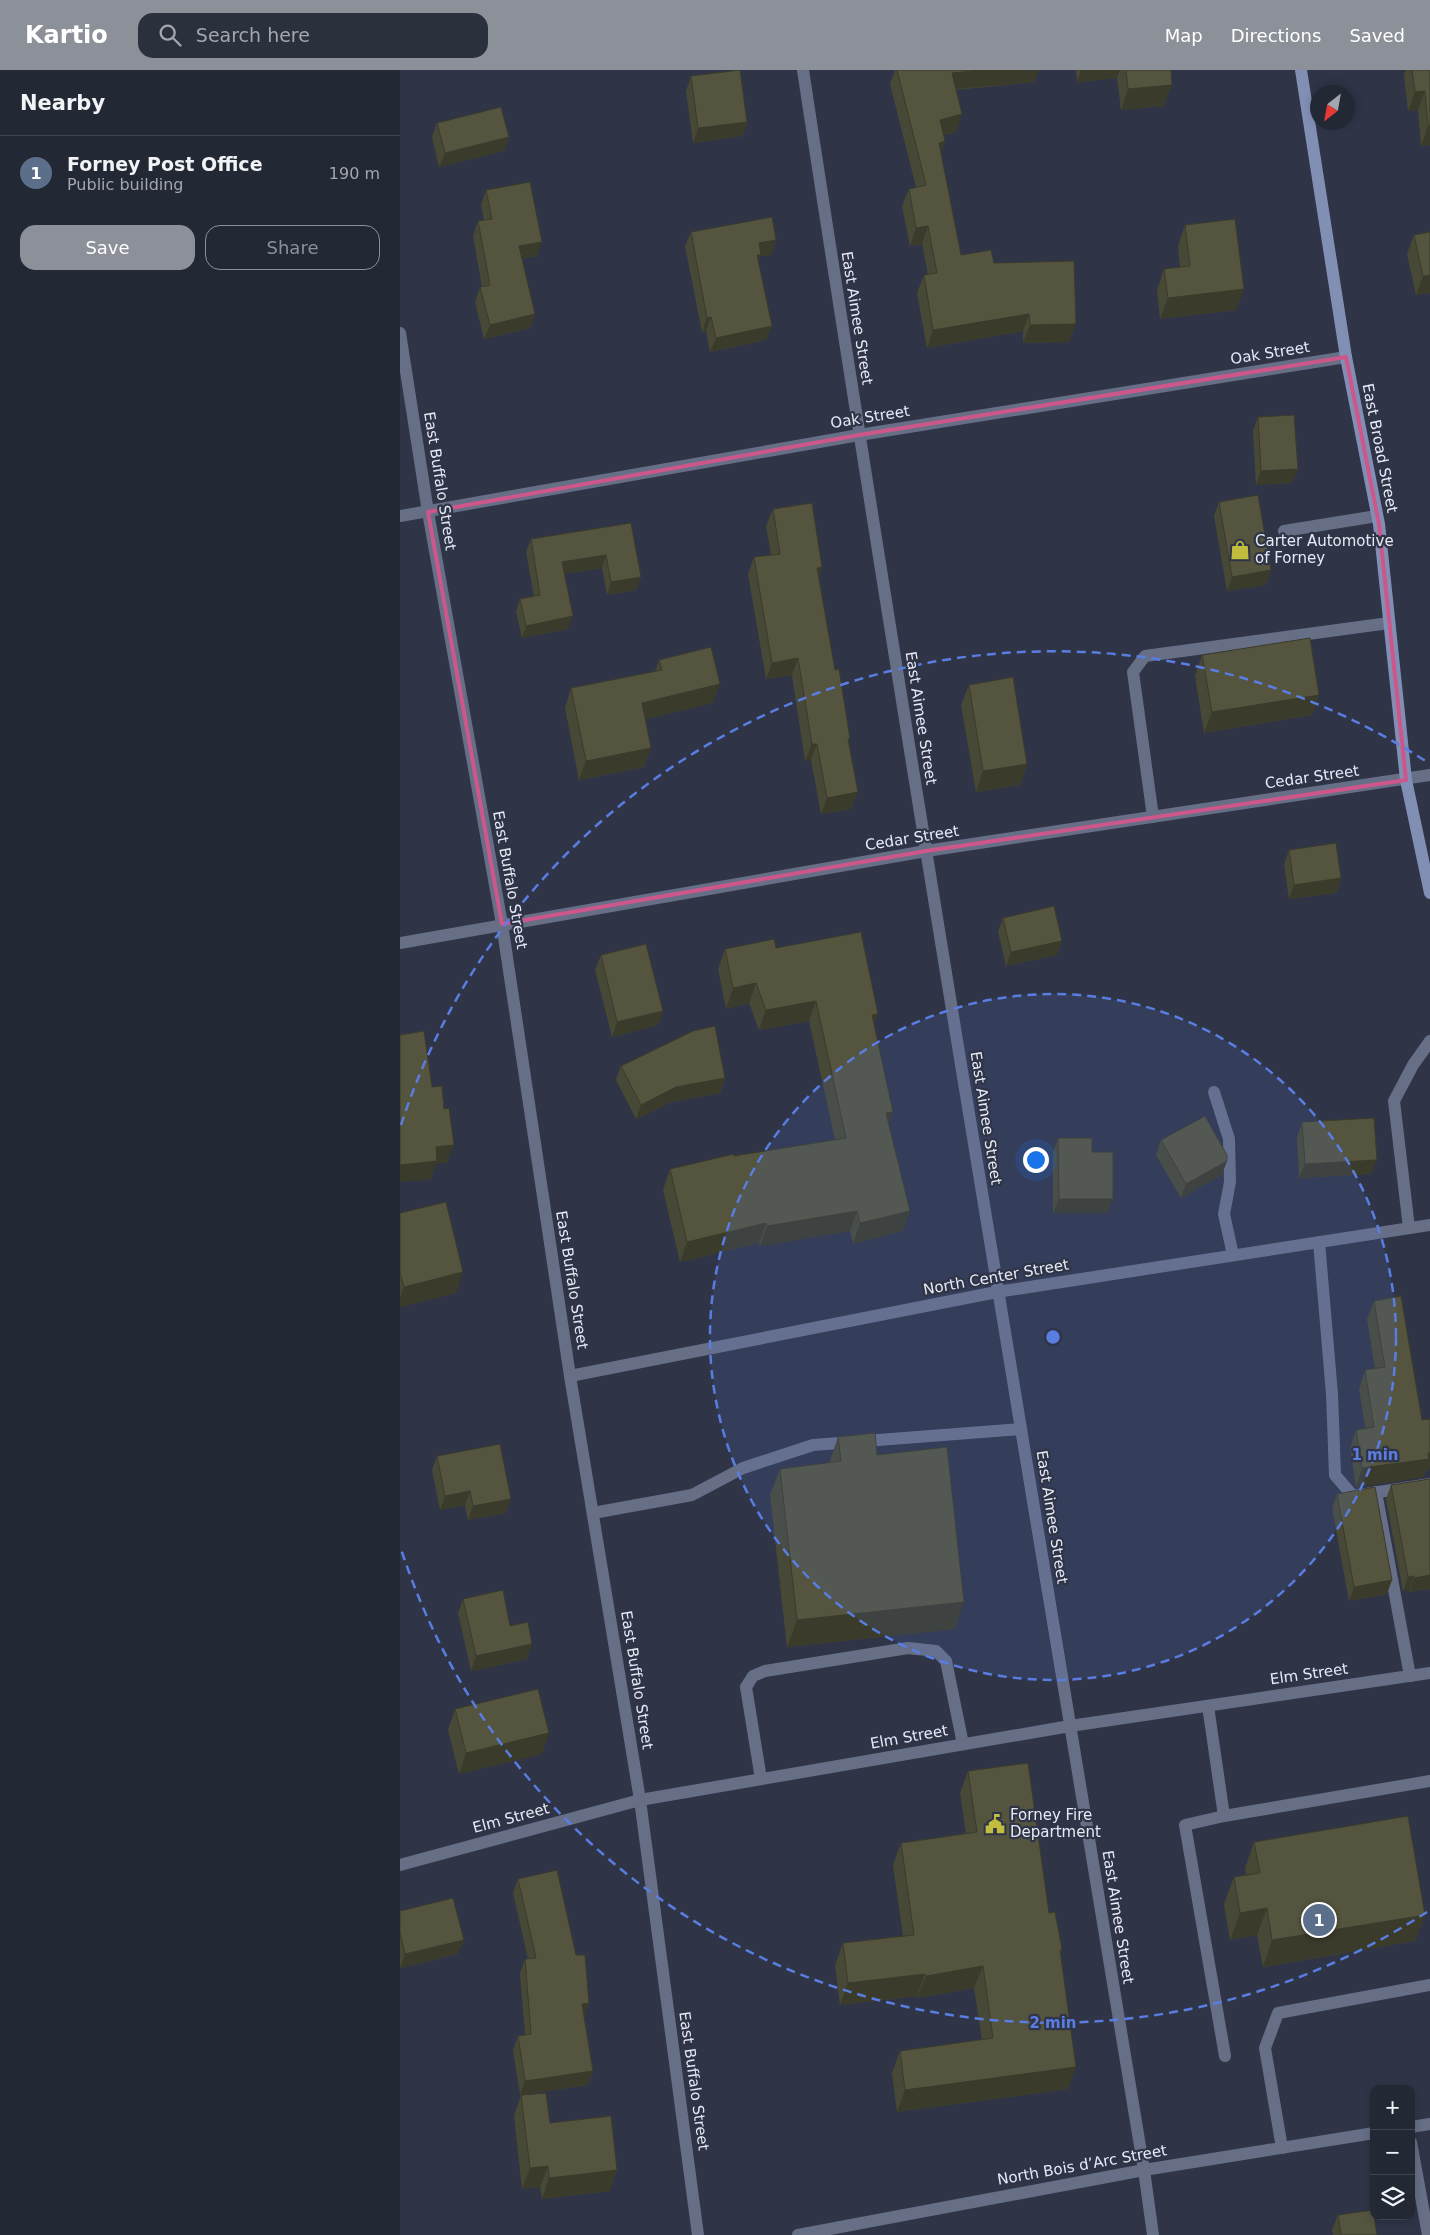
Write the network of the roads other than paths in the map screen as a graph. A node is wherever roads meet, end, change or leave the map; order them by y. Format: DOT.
graph roads {
  1 [pos="803,70"];
  2 [pos="1301,70"];
  3 [pos="400,333"];
  4 [pos="1346,357"];
  5 [pos="859,435"];
  6 [pos="428,512"];
  7 [pos="400,516"];
  8 [pos="1377,516"];
  9 [pos="1284,531"];
  10 [pos="1389,623"];
  11 [pos="1430,775"];
  12 [pos="1406,780"];
  13 [pos="1153,818"];
  14 [pos="926,851"];
  15 [pos="1430,893"];
  16 [pos="502,924"];
  17 [pos="400,943"];
  18 [pos="1430,1041"];
  19 [pos="1214,1092"];
  20 [pos="1430,1224"];
  21 [pos="1409,1228"];
  22 [pos="1320,1242"];
  23 [pos="1233,1255"];
  24 [pos="997,1292"];
  25 [pos="570,1376"];
  26 [pos="1021,1429"];
  27 [pos="1430,1484"];
  28 [pos="1376,1492"];
  29 [pos="593,1513"];
  30 [pos="1430,1673"];
  31 [pos="1410,1676"];
  32 [pos="1208,1706"];
  33 [pos="1070,1726"];
  34 [pos="963,1744"];
  35 [pos="761,1779"];
  36 [pos="1430,1781"];
  37 [pos="640,1800"];
  38 [pos="1224,1816"];
  39 [pos="400,1865"];
  40 [pos="1430,1985"];
  41 [pos="1225,2056"];
  42 [pos="1430,2124"];
  43 [pos="1415,2126"];
  44 [pos="1370,2134"];
  45 [pos="1282,2148"];
  46 [pos="1415,2164"];
  47 [pos="1144,2170"];
  48 [pos="698,2235"];
  49 [pos="798,2235"];
  50 [pos="1152,2235"];
  51 [pos="1428,2235"];
  1 -- 5 [label="street, East Aimee Street"];
  2 -- 4 [label="main road, East Broad Street"];
  3 -- 6 [label="street, East Buffalo Street"];
  4 -- 5 [label="street, Oak Street"];
  4 -- 8 [label="main road, East Broad Street"];
  5 -- 6 [label="street, Oak Street"];
  5 -- 14 [label="street, East Aimee Street"];
  6 -- 7 [label="street, Oak Street"];
  6 -- 16 [label="street, East Buffalo Street"];
  8 -- 9 [label="street"];
  8 -- 10 [label="main road, East Broad Street"];
  10 -- 12 [label="main road, East Broad Street"];
  10 -- 13 [label="street"];
  11 -- 12 [label="street, Cedar Street"];
  12 -- 13 [label="street, Cedar Street"];
  12 -- 15 [label="main road, East Broad Street"];
  13 -- 14 [label="street, Cedar Street"];
  14 -- 16 [label="street, Cedar Street"];
  14 -- 24 [label="street, East Aimee Street"];
  16 -- 17 [label="street, Cedar Street"];
  16 -- 25 [label="street, East Buffalo Street"];
  18 -- 21 [label="street"];
  19 -- 23 [label="street"];
  20 -- 21 [label="street, North Center Street"];
  21 -- 22 [label="street, North Center Street"];
  22 -- 23 [label="street, North Center Street"];
  22 -- 28 [label="street"];
  23 -- 24 [label="street, North Center Street"];
  24 -- 25 [label="street, North Center Street"];
  24 -- 26 [label="street, East Aimee Street"];
  25 -- 29 [label="street, East Buffalo Street"];
  26 -- 29 [label="street"];
  26 -- 33 [label="street, East Aimee Street"];
  27 -- 28 [label="street"];
  28 -- 31 [label="street"];
  29 -- 37 [label="street, East Buffalo Street"];
  30 -- 31 [label="street, Elm Street"];
  31 -- 32 [label="street, Elm Street"];
  32 -- 33 [label="street, Elm Street"];
  32 -- 38 [label="street"];
  33 -- 34 [label="street, Elm Street"];
  33 -- 47 [label="street, East Aimee Street"];
  34 -- 35 [label="street, Elm Street"];
  34 -- 35 [label="street"];
  35 -- 37 [label="street, Elm Street"];
  36 -- 38 [label="street"];
  37 -- 39 [label="street, Elm Street"];
  37 -- 48 [label="street, East Buffalo Street"];
  38 -- 41 [label="street"];
  40 -- 45 [label="street"];
  42 -- 43 [label="street"];
  44 -- 45 [label="street, North Bois d’Arc Street"];
  45 -- 47 [label="street, North Bois d’Arc Street"];
  46 -- 51 [label="street"];
  47 -- 49 [label="street, North Bois d’Arc Street"];
  47 -- 50 [label="street, East Aimee Street"];
}
